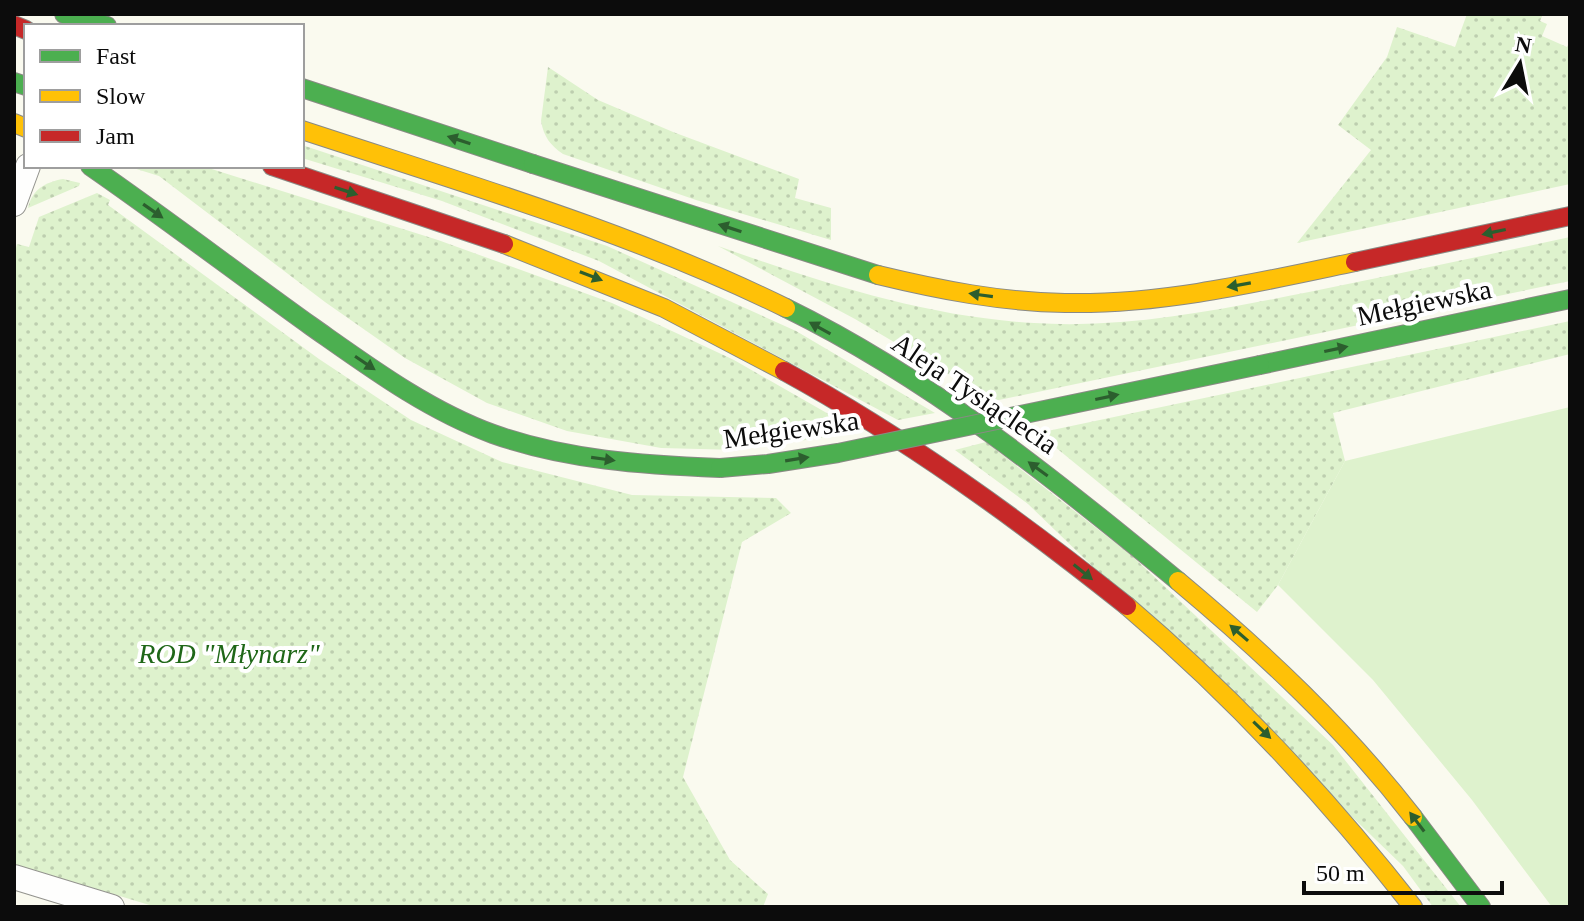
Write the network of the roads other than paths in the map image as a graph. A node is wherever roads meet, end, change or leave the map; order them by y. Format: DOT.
graph roads {
  1 [pos="64,14"];
  2 [pos="100,24"];
  3 [pos="304,89"];
  4 [pos="304,131"];
  5 [pos="27,168"];
  6 [pos="93,168"];
  7 [pos="278,168"];
  8 [pos="14,204"];
  9 [pos="1570,216"];
  10 [pos="1570,299"];
  11 [pos="14,877"];
  12 [pos="112,907"];
  13 [pos="1413,907"];
  14 [pos="1481,907"];
  1 -- 2 [label="main road"];
  9 -- 3 [label="main road, Mełgiewska, one-way"];
  14 -- 4 [label="main road, Aleja Tysiąclecia, one-way"];
  5 -- 8 [label="street"];
  6 -- 10 [label="main road, Mełgiewska, one-way, bridge"];
  7 -- 13 [label="main road, one-way"];
  11 -- 12 [label="street"];
}
